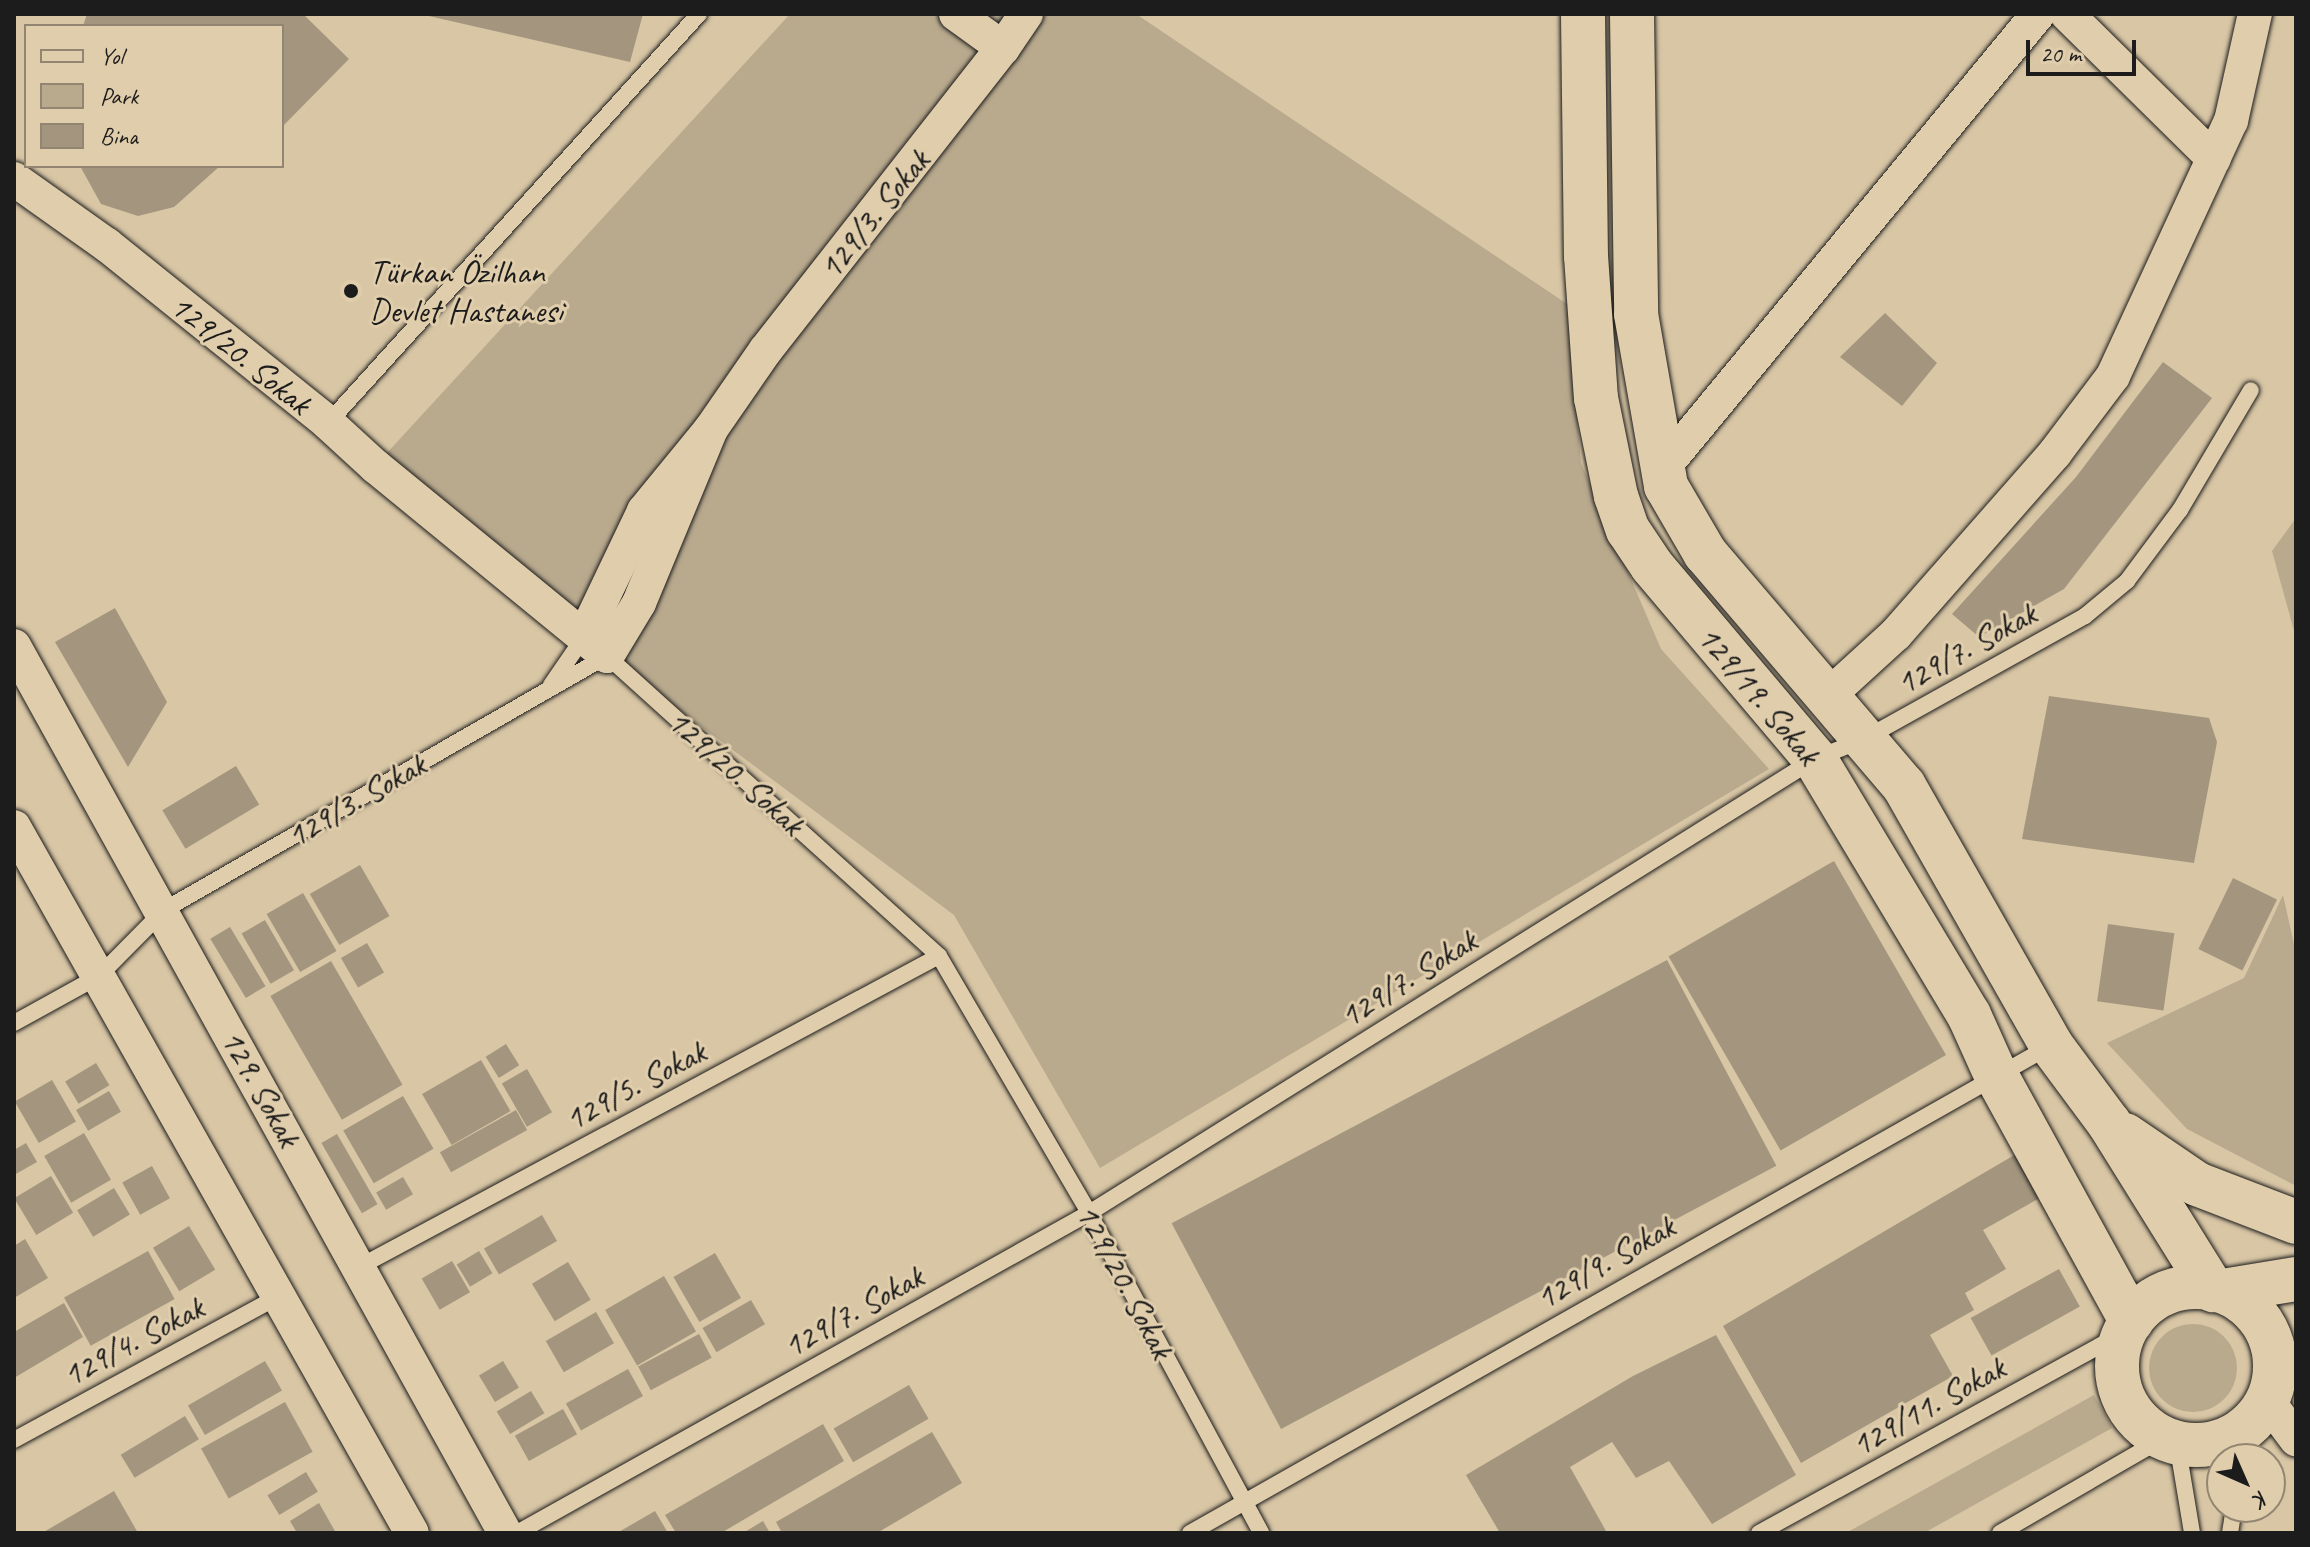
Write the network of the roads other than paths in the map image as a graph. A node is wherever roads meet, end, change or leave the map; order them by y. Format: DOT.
graph roads {
  1 [pos="699,14"];
  2 [pos="956,14"];
  3 [pos="1026,14"];
  4 [pos="1583,14"];
  5 [pos="1632,14"];
  6 [pos="2038,14"];
  7 [pos="2067,14"];
  8 [pos="2255,14"];
  9 [pos="1003,48"];
  10 [pos="2214,159"];
  11 [pos="14,179"];
  12 [pos="2251,390"];
  13 [pos="328,423"];
  14 [pos="1663,468"];
  15 [pos="14,646"];
  16 [pos="595,647"];
  17 [pos="548,690"];
  18 [pos="1828,696"];
  19 [pos="1864,739"];
  20 [pos="1815,759"];
  21 [pos="14,827"];
  22 [pos="164,910"];
  23 [pos="939,956"];
  24 [pos="99,976"];
  25 [pos="14,1023"];
  26 [pos="2051,1045"];
  27 [pos="1996,1075"];
  28 [pos="2109,1123"];
  29 [pos="1089,1213"];
  30 [pos="2296,1222"];
  31 [pos="359,1267"];
  32 [pos="2296,1279"];
  33 [pos="2218,1291"];
  34 [pos="281,1295"];
  35 [pos="2128,1326"];
  36 [pos="2265,1410"];
  37 [pos="2296,1439"];
  38 [pos="14,1440"];
  39 [pos="2171,1441"];
  40 [pos="1244,1502"];
  41 [pos="412,1533"];
  42 [pos="505,1533"];
  43 [pos="517,1533"];
  44 [pos="1190,1533"];
  45 [pos="1261,1533"];
  46 [pos="1759,1533"];
  47 [pos="2000,1533"];
  48 [pos="2192,1533"];
  1 -- 13 [label="lane"];
  2 -- 9 [label="street"];
  3 -- 9 [label="street, 129/3. Sokak"];
  4 -- 20 [label="main road, 129/19. Sokak"];
  5 -- 14 [label="main road, 129/19. Sokak"];
  6 -- 14 [label="street"];
  7 -- 10 [label="street"];
  8 -- 10 [label="street"];
  9 -- 16 [label="street, 129/3. Sokak"];
  10 -- 18 [label="street"];
  11 -- 13 [label="street, 129/20. Sokak"];
  12 -- 19 [label="lane, 129/7. Sokak"];
  13 -- 16 [label="street, 129/20. Sokak"];
  14 -- 18 [label="main road, 129/19. Sokak"];
  15 -- 22 [label="street, 129. Sokak"];
  16 -- 17 [label="lane, 129/3. Sokak"];
  16 -- 17 [label="lane, 129/3. Sokak"];
  16 -- 23 [label="lane, 129/20. Sokak"];
  17 -- 22 [label="lane, 129/3. Sokak"];
  18 -- 19 [label="main road, 129/19. Sokak"];
  19 -- 20 [label="lane, 129/7. Sokak"];
  19 -- 26 [label="main road, 129/19. Sokak"];
  20 -- 27 [label="main road, 129/19. Sokak"];
  20 -- 29 [label="lane, 129/7. Sokak"];
  21 -- 24 [label="street"];
  22 -- 24 [label="lane"];
  22 -- 31 [label="street, 129. Sokak"];
  23 -- 29 [label="lane, 129/20. Sokak"];
  23 -- 31 [label="lane, 129/5. Sokak"];
  24 -- 25 [label="lane"];
  24 -- 34 [label="street"];
  26 -- 27 [label="lane, 129/9. Sokak"];
  26 -- 28 [label="main road, 129/19. Sokak"];
  27 -- 35 [label="main road, 129/19. Sokak"];
  27 -- 40 [label="lane, 129/9. Sokak"];
  28 -- 30 [label="main road"];
  28 -- 33 [label="main road, 129/19. Sokak"];
  29 -- 40 [label="lane, 129/20. Sokak"];
  29 -- 43 [label="lane, 129/7. Sokak"];
  31 -- 42 [label="street, 129. Sokak"];
  32 -- 33 [label="main road"];
  33 -- 35 [label="main road"];
  33 -- 36 [label="main road"];
  34 -- 38 [label="lane, 129/4. Sokak"];
  34 -- 41 [label="street"];
  35 -- 39 [label="main road"];
  35 -- 46 [label="lane, 129/11. Sokak"];
  36 -- 37 [label="street"];
  36 -- 39 [label="main road"];
  39 -- 47 [label="lane"];
  39 -- 48 [label="lane"];
  40 -- 44 [label="lane, 129/9. Sokak"];
  40 -- 45 [label="lane, 129/20. Sokak"];
}
